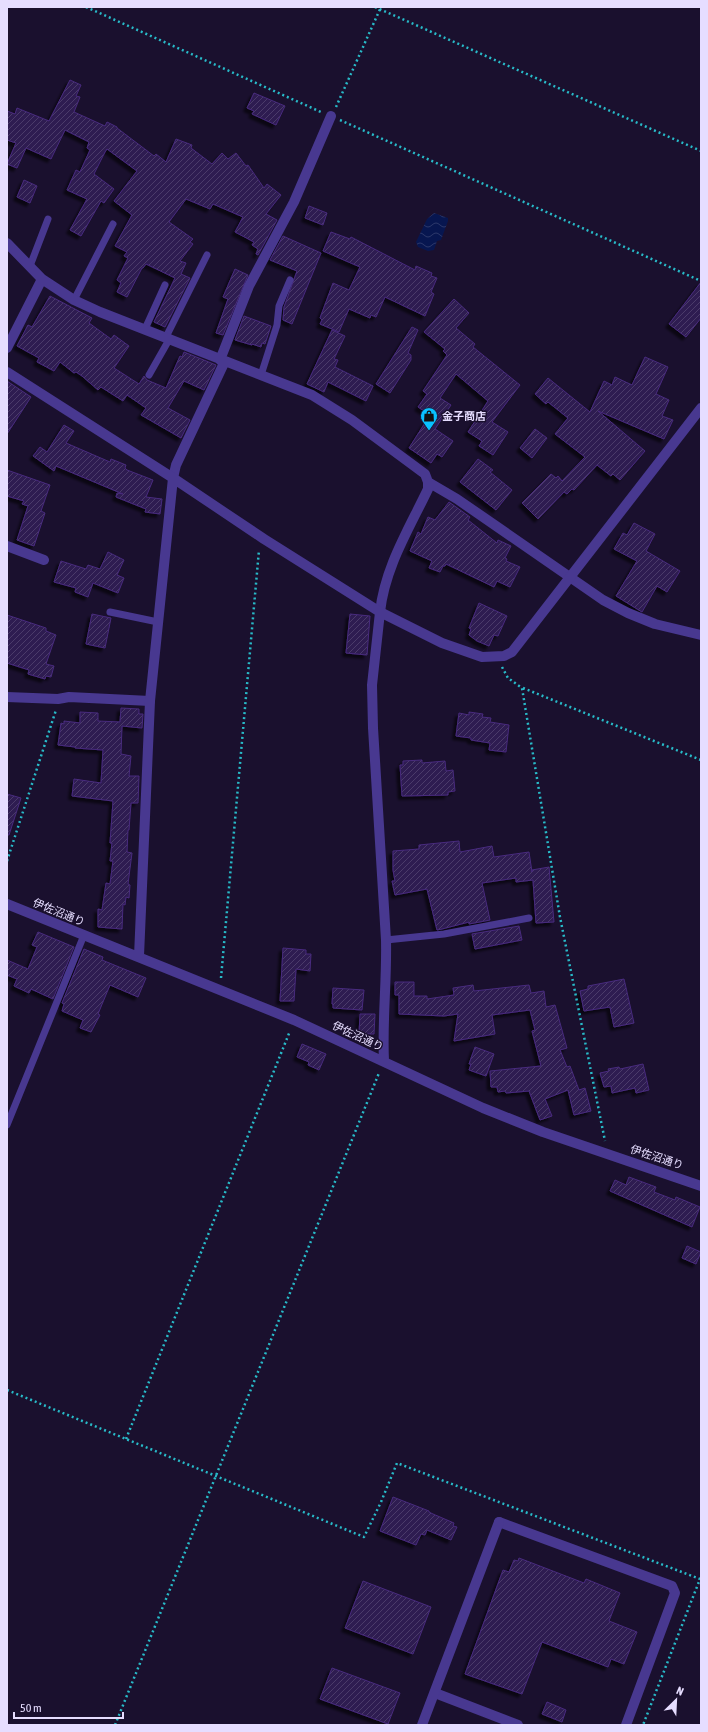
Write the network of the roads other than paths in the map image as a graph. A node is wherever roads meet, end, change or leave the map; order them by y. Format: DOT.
graph roads {
  1 [pos="331,116"];
  2 [pos="48,219"];
  3 [pos="113,224"];
  4 [pos="7,243"];
  5 [pos="207,255"];
  6 [pos="30,266"];
  7 [pos="42,279"];
  8 [pos="290,280"];
  9 [pos="165,285"];
  10 [pos="74,300"];
  11 [pos="145,329"];
  12 [pos="168,337"];
  13 [pos="7,348"];
  14 [pos="223,361"];
  15 [pos="7,372"];
  16 [pos="149,375"];
  17 [pos="261,375"];
  18 [pos="701,408"];
  19 [pos="173,478"];
  20 [pos="428,482"];
  21 [pos="7,546"];
  22 [pos="44,560"];
  23 [pos="569,577"];
  24 [pos="110,612"];
  25 [pos="380,612"];
  26 [pos="158,622"];
  27 [pos="701,635"];
  28 [pos="7,697"];
  29 [pos="150,701"];
  30 [pos="7,904"];
  31 [pos="529,918"];
  32 [pos="84,935"];
  33 [pos="386,940"];
  34 [pos="139,956"];
  35 [pos="384,1062"];
  36 [pos="7,1125"];
  37 [pos="701,1186"];
  38 [pos="434,1693"];
  39 [pos="422,1725"];
  40 [pos="518,1725"];
  41 [pos="626,1725"];
  1 -- 14 [label="street"];
  2 -- 6 [label="lane"];
  3 -- 10 [label="lane"];
  4 -- 6 [label="street"];
  5 -- 12 [label="lane"];
  6 -- 7 [label="street"];
  7 -- 10 [label="street"];
  7 -- 13 [label="street"];
  8 -- 17 [label="lane"];
  9 -- 11 [label="lane"];
  10 -- 11 [label="street"];
  11 -- 12 [label="street"];
  12 -- 14 [label="street"];
  12 -- 16 [label="lane"];
  14 -- 17 [label="street"];
  14 -- 19 [label="street"];
  15 -- 19 [label="street"];
  17 -- 20 [label="street"];
  18 -- 23 [label="street"];
  19 -- 25 [label="street"];
  19 -- 26 [label="street"];
  20 -- 23 [label="street"];
  20 -- 25 [label="street"];
  21 -- 22 [label="street"];
  23 -- 25 [label="street"];
  23 -- 27 [label="street"];
  24 -- 26 [label="lane"];
  25 -- 33 [label="street"];
  26 -- 29 [label="street"];
  28 -- 29 [label="street"];
  29 -- 34 [label="street"];
  30 -- 32 [label="street, 伊佐沼通り"];
  31 -- 33 [label="lane"];
  32 -- 34 [label="street, 伊佐沼通り"];
  32 -- 36 [label="lane"];
  33 -- 35 [label="street"];
  34 -- 35 [label="street, 伊佐沼通り"];
  35 -- 37 [label="street, 伊佐沼通り"];
  38 -- 39 [label="street"];
  38 -- 40 [label="street"];
  38 -- 41 [label="street"];
}
